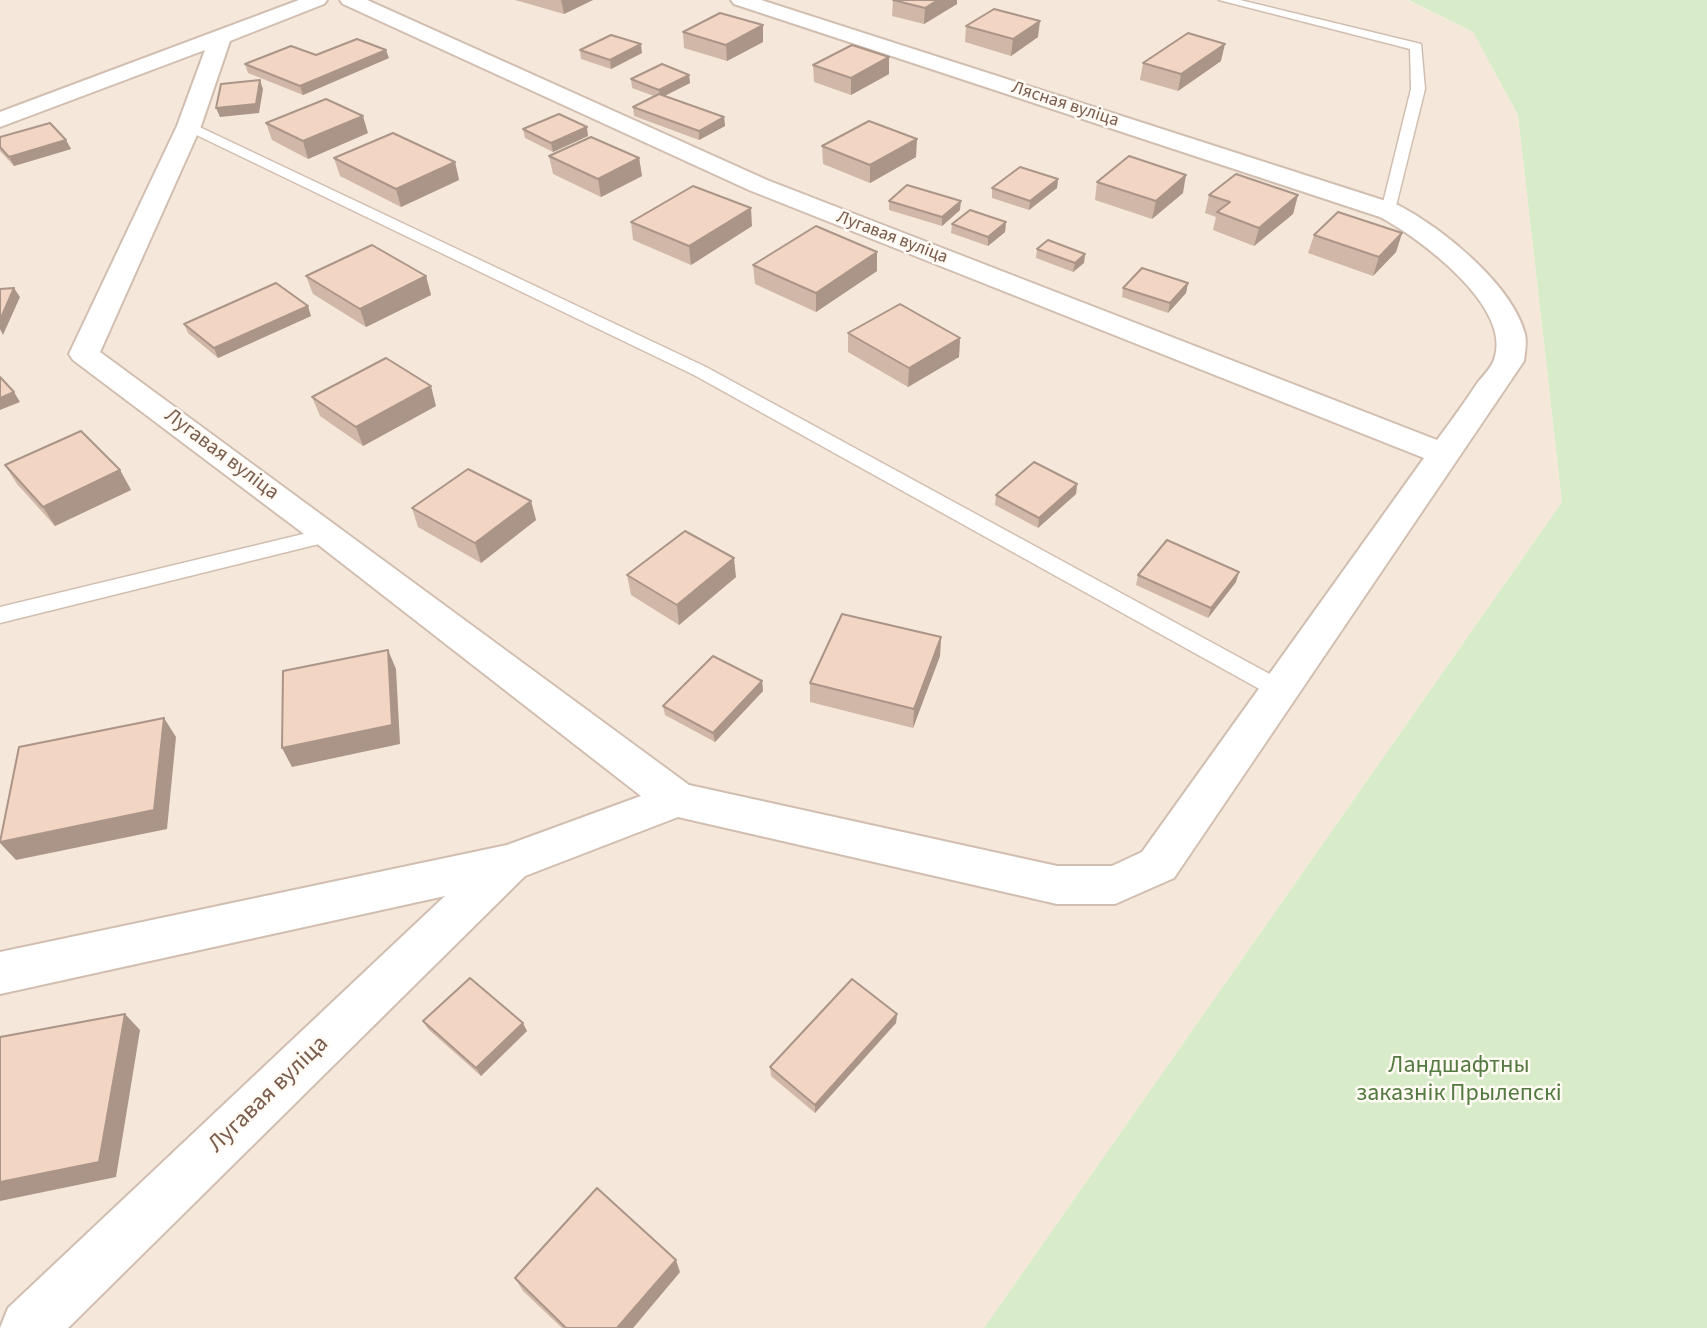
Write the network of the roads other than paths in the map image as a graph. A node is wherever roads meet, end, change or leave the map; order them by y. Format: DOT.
graph roads {
  1 [pos="317,0"];
  2 [pos="350,0"];
  3 [pos="741,0"];
  4 [pos="1225,0"];
  5 [pos="221,37"];
  6 [pos="0,120"];
  7 [pos="189,126"];
  8 [pos="1389,211"];
  9 [pos="1444,454"];
  10 [pos="328,535"];
  11 [pos="0,615"];
  12 [pos="1280,690"];
  13 [pos="677,800"];
  14 [pos="509,863"];
  15 [pos="0,973"];
  16 [pos="28,1328"];
  1 -- 5 [label="street"];
  2 -- 9 [label="street, Лугавая вуліца"];
  3 -- 8 [label="street, Лясная вуліца"];
  4 -- 8 [label="lane"];
  5 -- 6 [label="street"];
  5 -- 7 [label="street, Лугавая вуліца"];
  7 -- 10 [label="street, Лугавая вуліца"];
  7 -- 12 [label="lane"];
  8 -- 9 [label="street, Лясная вуліца"];
  9 -- 12 [label="street, Лясная вуліца"];
  10 -- 11 [label="lane"];
  10 -- 13 [label="street, Лугавая вуліца"];
  12 -- 13 [label="street, Лясная вуліца"];
  13 -- 14 [label="street, Лугавая вуліца"];
  14 -- 15 [label="street, Лугавая вуліца"];
  14 -- 16 [label="street, Лугавая вуліца"];
}
